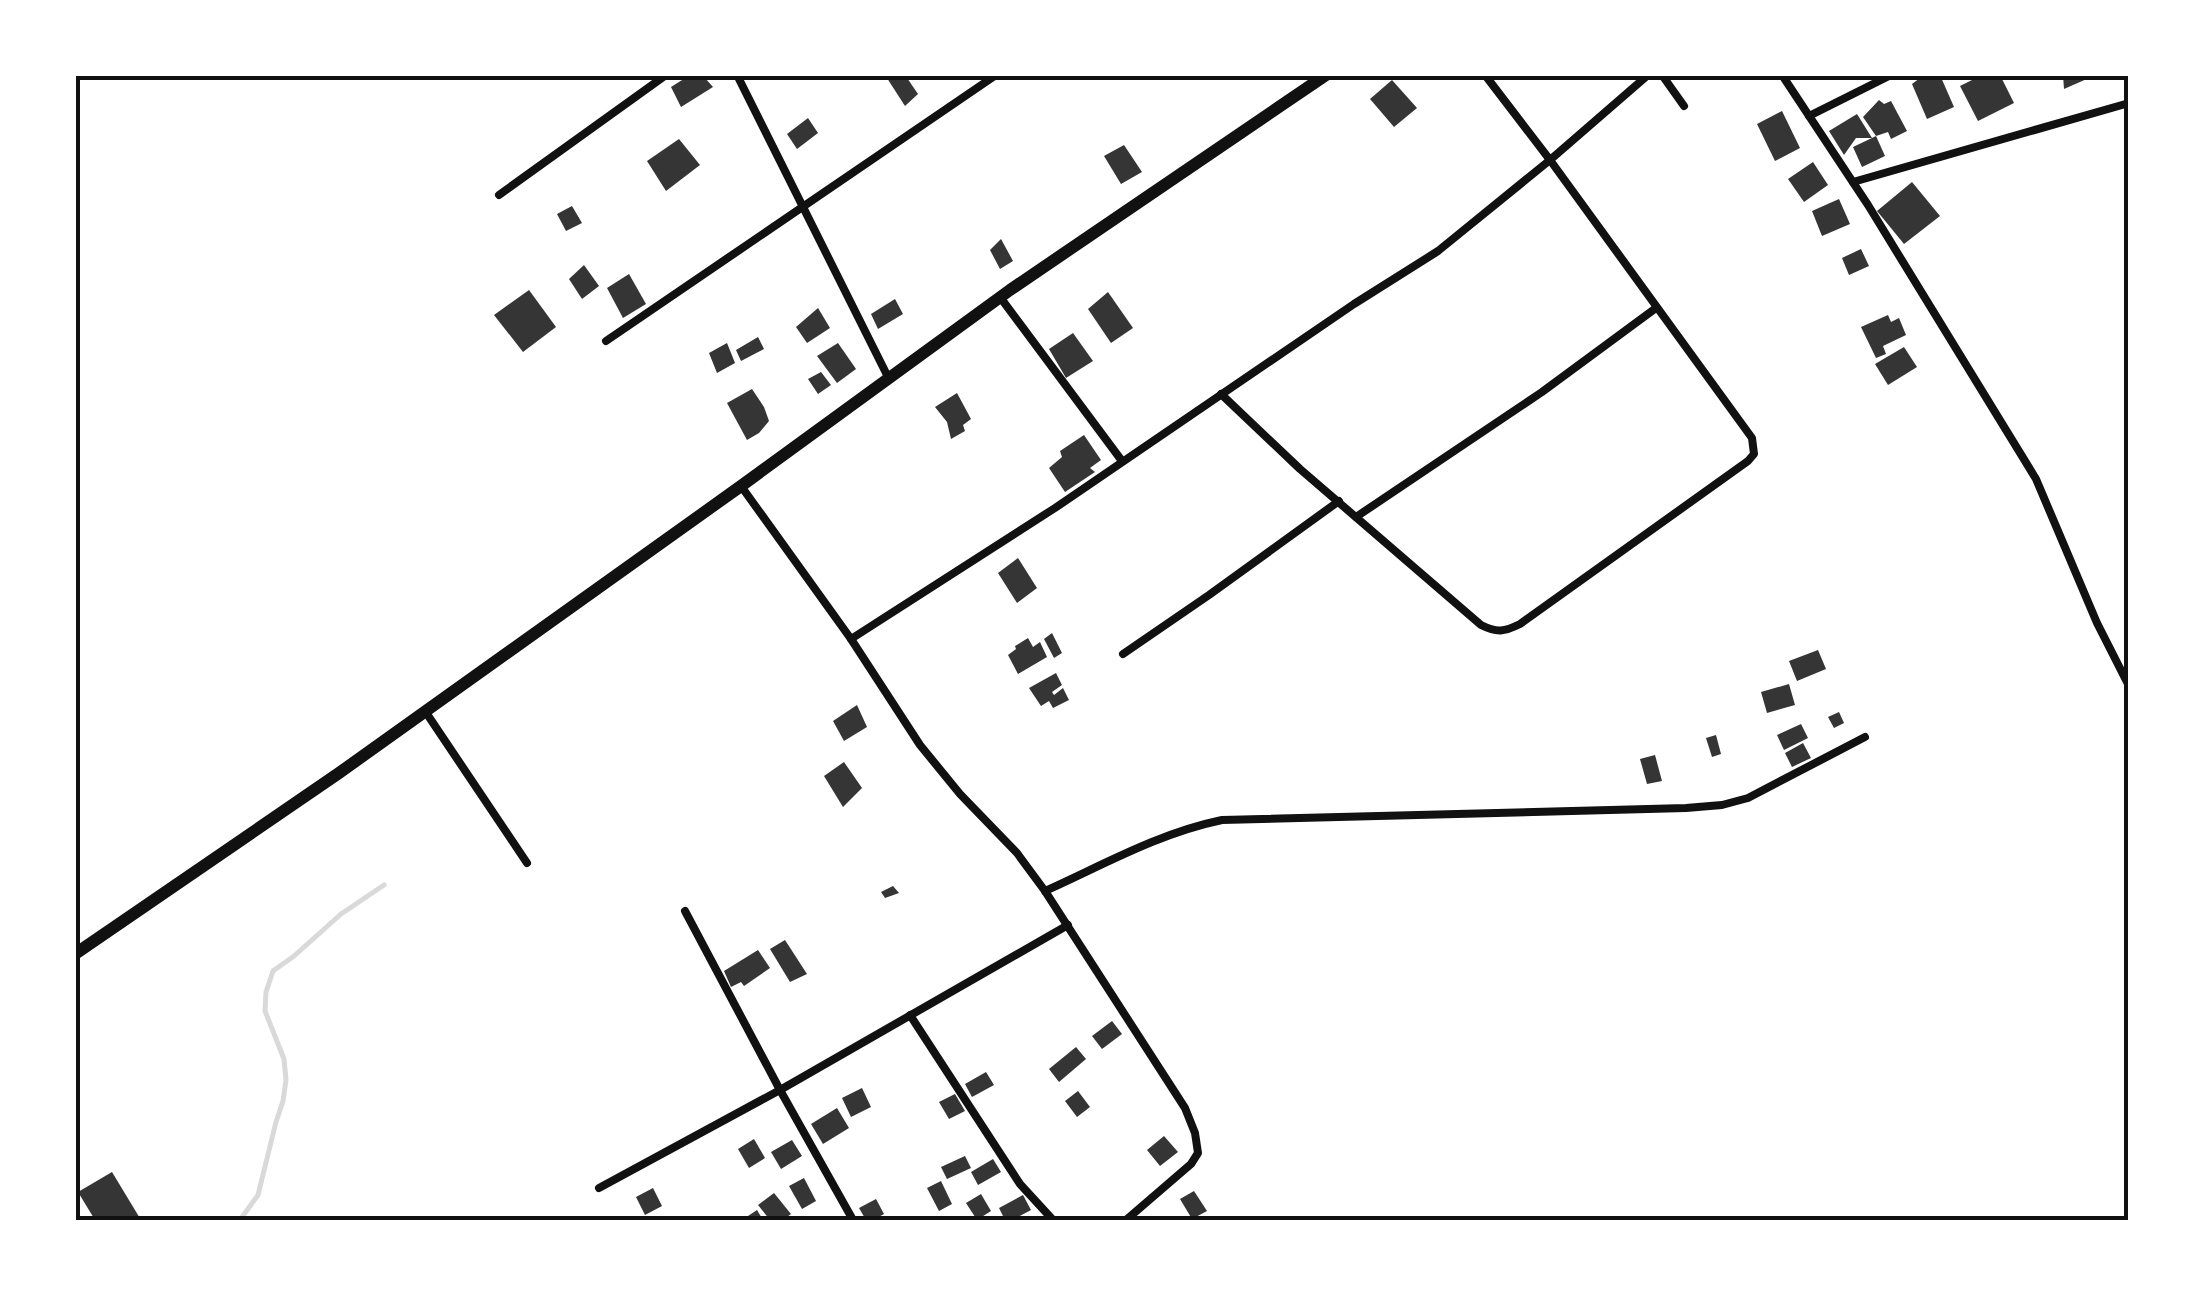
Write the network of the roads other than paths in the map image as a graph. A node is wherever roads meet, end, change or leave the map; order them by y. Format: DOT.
graph roads {
  1 [pos="666,75"];
  2 [pos="737,75"];
  3 [pos="996,75"];
  4 [pos="1326,75"];
  5 [pos="1484,75"];
  6 [pos="1648,75"];
  7 [pos="1662,75"];
  8 [pos="1782,75"];
  9 [pos="1891,75"];
  10 [pos="2129,103"];
  11 [pos="1684,106"];
  12 [pos="1809,116"];
  13 [pos="1550,160"];
  14 [pos="1854,182"];
  15 [pos="499,195"];
  16 [pos="802,208"];
  17 [pos="1000,297"];
  18 [pos="1656,308"];
  19 [pos="606,341"];
  20 [pos="888,379"];
  21 [pos="1221,394"];
  22 [pos="1122,462"];
  23 [pos="741,486"];
  24 [pos="1338,501"];
  25 [pos="1356,517"];
  26 [pos="851,639"];
  27 [pos="1124,654"];
  28 [pos="2129,686"];
  29 [pos="425,711"];
  30 [pos="1865,737"];
  31 [pos="527,863"];
  32 [pos="1045,891"];
  33 [pos="685,911"];
  34 [pos="1068,924"];
  35 [pos="75,954"];
  36 [pos="910,1016"];
  37 [pos="780,1090"];
  38 [pos="599,1188"];
  39 [pos="853,1220"];
  40 [pos="1053,1220"];
  41 [pos="1126,1220"];
  1 -- 15 [label="street"];
  2 -- 16 [label="street"];
  3 -- 16 [label="street"];
  4 -- 17 [label="highway"];
  5 -- 13 [label="street"];
  6 -- 13 [label="street"];
  7 -- 11 [label="street"];
  8 -- 12 [label="street"];
  9 -- 12 [label="street"];
  10 -- 14 [label="street"];
  12 -- 14 [label="street"];
  13 -- 18 [label="street"];
  13 -- 21 [label="street"];
  14 -- 28 [label="street"];
  16 -- 19 [label="street"];
  16 -- 20 [label="street"];
  17 -- 20 [label="highway"];
  17 -- 22 [label="street"];
  18 -- 25 [label="street"];
  18 -- 25 [label="street"];
  20 -- 23 [label="highway"];
  21 -- 22 [label="street"];
  21 -- 24 [label="street"];
  22 -- 26 [label="street"];
  23 -- 26 [label="street"];
  23 -- 29 [label="highway"];
  24 -- 25 [label="street"];
  24 -- 27 [label="street"];
  26 -- 32 [label="street"];
  29 -- 31 [label="street"];
  29 -- 35 [label="highway"];
  30 -- 32 [label="street"];
  32 -- 34 [label="street"];
  33 -- 37 [label="street"];
  34 -- 36 [label="street"];
  34 -- 41 [label="street"];
  36 -- 37 [label="street"];
  36 -- 40 [label="street"];
  37 -- 38 [label="street"];
  37 -- 39 [label="street"];
}
